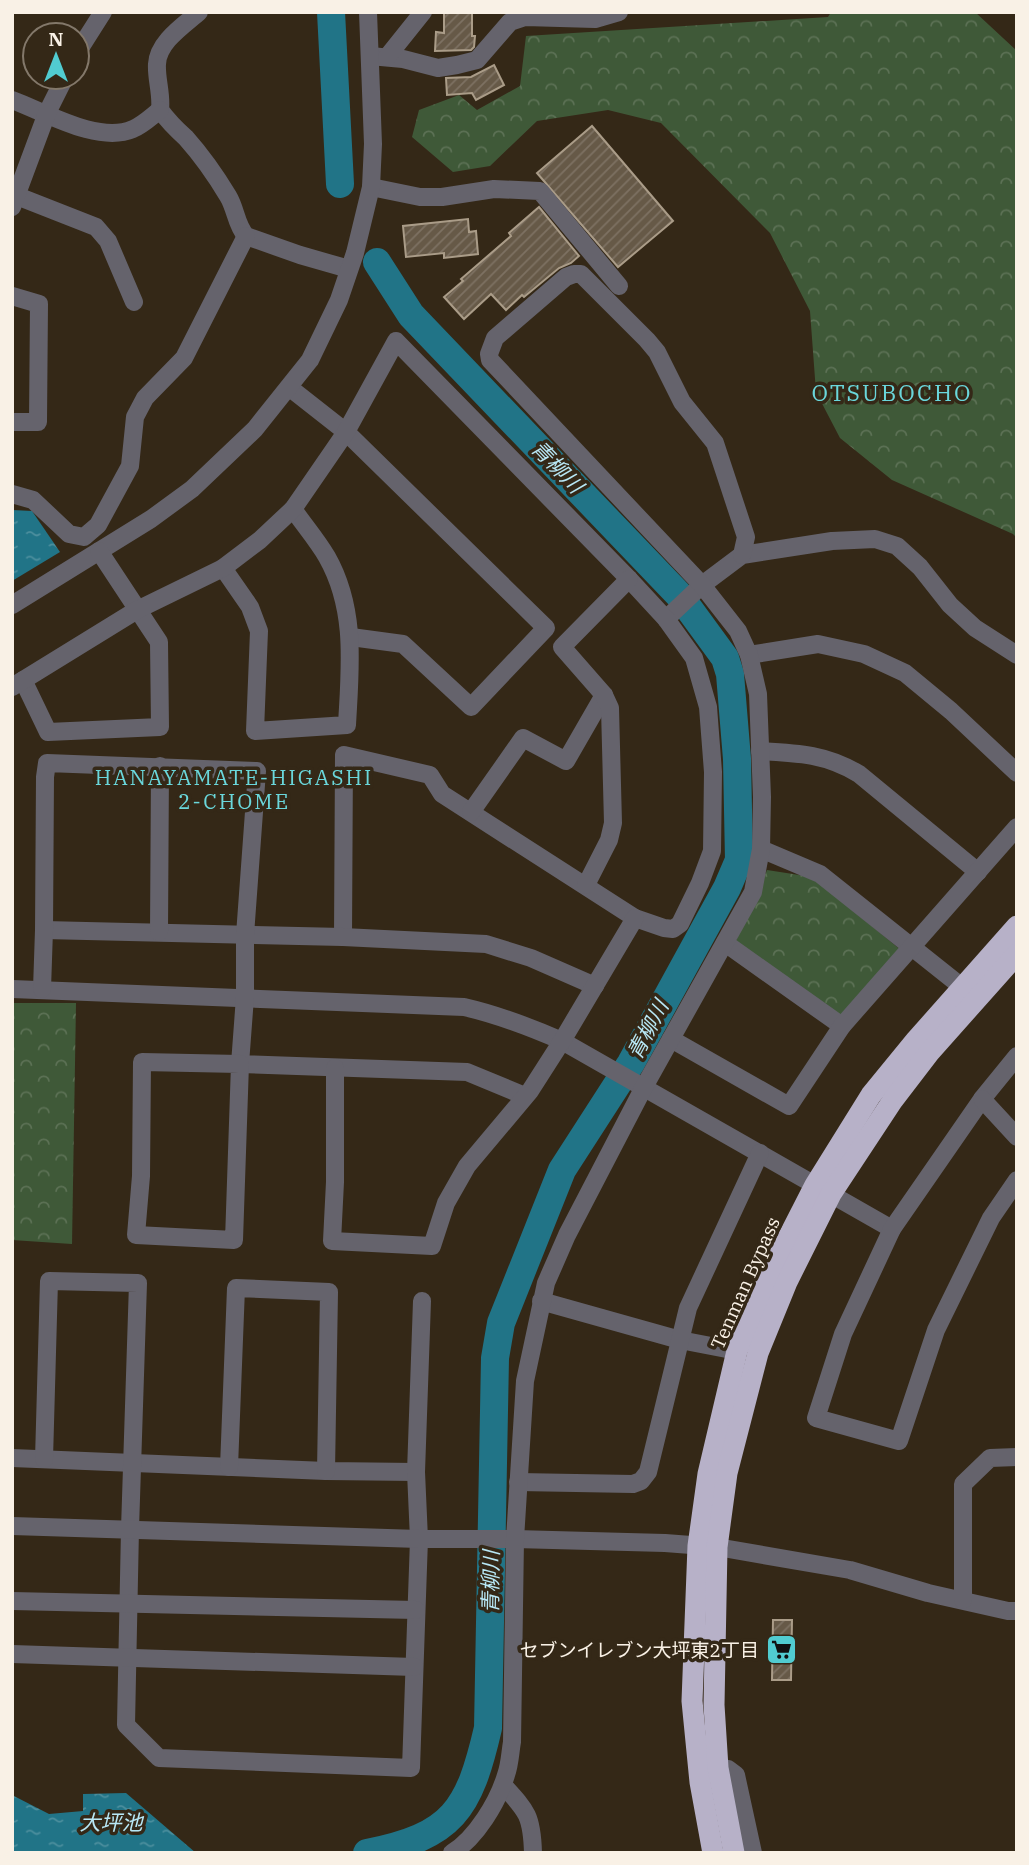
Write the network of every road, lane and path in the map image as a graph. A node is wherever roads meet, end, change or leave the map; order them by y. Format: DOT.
graph roads {
  1 [pos="103,12"];
  2 [pos="199,12"];
  3 [pos="368,12"];
  4 [pos="423,12"];
  5 [pos="619,12"];
  6 [pos="91,31"];
  7 [pos="378,57"];
  8 [pos="58,91"];
  9 [pos="12,100"];
  10 [pos="160,110"];
  11 [pos="47,113"];
  12 [pos="371,187"];
  13 [pos="14,201"];
  14 [pos="246,236"];
  15 [pos="349,269"];
  16 [pos="619,286"];
  17 [pos="12,296"];
  18 [pos="134,302"];
  19 [pos="290,388"];
  20 [pos="12,422"];
  21 [pos="346,432"];
  22 [pos="12,494"];
  23 [pos="293,509"];
  24 [pos="99,551"];
  25 [pos="743,555"];
  26 [pos="223,568"];
  27 [pos="629,579"];
  28 [pos="702,585"];
  29 [pos="12,605"];
  30 [pos="137,611"];
  31 [pos="666,619"];
  32 [pos="351,637"];
  33 [pos="749,655"];
  34 [pos="1017,655"];
  35 [pos="18,684"];
  36 [pos="604,695"];
  37 [pos="760,751"];
  38 [pos="160,766"];
  39 [pos="1017,773"];
  40 [pos="471,812"];
  41 [pos="1017,827"];
  42 [pos="761,849"];
  43 [pos="978,872"];
  44 [pos="586,885"];
  45 [pos="635,918"];
  46 [pos="1017,926"];
  47 [pos="44,930"];
  48 [pos="159,932"];
  49 [pos="245,934"];
  50 [pos="343,937"];
  51 [pos="725,943"];
  52 [pos="911,948"];
  53 [pos="1017,954"];
  54 [pos="595,986"];
  55 [pos="962,987"];
  56 [pos="12,989"];
  57 [pos="42,989"];
  58 [pos="245,997"];
  59 [pos="842,1026"];
  60 [pos="671,1039"];
  61 [pos="562,1041"];
  62 [pos="1017,1056"];
  63 [pos="240,1065"];
  64 [pos="335,1068"];
  65 [pos="644,1087"];
  66 [pos="525,1096"];
  67 [pos="982,1099"];
  68 [pos="1017,1137"];
  69 [pos="760,1153"];
  70 [pos="1017,1180"];
  71 [pos="823,1189"];
  72 [pos="892,1228"];
  73 [pos="422,1301"];
  74 [pos="541,1301"];
  75 [pos="680,1340"];
  76 [pos="737,1351"];
  77 [pos="1017,1457"];
  78 [pos="12,1458"];
  79 [pos="44,1459"];
  80 [pos="133,1464"];
  81 [pos="229,1467"];
  82 [pos="326,1471"];
  83 [pos="416,1472"];
  84 [pos="518,1482"];
  85 [pos="12,1526"];
  86 [pos="130,1530"];
  87 [pos="419,1539"];
  88 [pos="511,1539"];
  89 [pos="707,1546"];
  90 [pos="963,1600"];
  91 [pos="12,1601"];
  92 [pos="130,1604"];
  93 [pos="416,1609"];
  94 [pos="1017,1611"];
  95 [pos="12,1654"];
  96 [pos="129,1657"];
  97 [pos="414,1667"];
  98 [pos="718,1768"];
  99 [pos="503,1785"];
  100 [pos="452,1853"];
  101 [pos="533,1853"];
  102 [pos="712,1853"];
  103 [pos="734,1853"];
  104 [pos="752,1853"];
  1 -- 6 [label="street"];
  2 -- 10 [label="street"];
  3 -- 7 [label="street"];
  4 -- 7 [label="street"];
  5 -- 7 [label="street"];
  7 -- 12 [label="street"];
  8 -- 11 [label="street"];
  9 -- 11 [label="street"];
  10 -- 11 [label="street"];
  10 -- 14 [label="street"];
  11 -- 13 [label="street"];
  12 -- 15 [label="street"];
  12 -- 16 [label="street"];
  13 -- 18 [label="street"];
  14 -- 15 [label="street"];
  14 -- 22 [label="street"];
  15 -- 19 [label="street"];
  17 -- 20 [label="street"];
  19 -- 21 [label="street"];
  19 -- 24 [label="street"];
  21 -- 23 [label="street"];
  21 -- 27 [label="street"];
  21 -- 32 [label="street"];
  23 -- 26 [label="street"];
  23 -- 32 [label="street"];
  24 -- 29 [label="street"];
  24 -- 30 [label="street"];
  25 -- 28 [label="street"];
  25 -- 28 [label="street"];
  25 -- 34 [label="street"];
  26 -- 30 [label="street"];
  26 -- 32 [label="street"];
  27 -- 31 [label="street"];
  27 -- 36 [label="street"];
  28 -- 31 [label="street"];
  28 -- 33 [label="street"];
  30 -- 35 [label="street"];
  30 -- 35 [label="street"];
  31 -- 45 [label="street"];
  33 -- 37 [label="street"];
  33 -- 39 [label="street"];
  36 -- 40 [label="street"];
  36 -- 44 [label="street"];
  37 -- 42 [label="street"];
  37 -- 43 [label="street"];
  38 -- 47 [label="street"];
  38 -- 48 [label="street"];
  38 -- 49 [label="street"];
  40 -- 44 [label="street"];
  40 -- 50 [label="street"];
  41 -- 43 [label="street"];
  42 -- 51 [label="street"];
  42 -- 52 [label="street"];
  43 -- 52 [label="street"];
  44 -- 45 [label="street"];
  45 -- 54 [label="street"];
  46 -- 55 [label="highway, Tenman Bypass"];
  47 -- 48 [label="street"];
  47 -- 57 [label="street"];
  48 -- 49 [label="street"];
  49 -- 50 [label="street"];
  49 -- 58 [label="street"];
  50 -- 54 [label="street"];
  51 -- 59 [label="street"];
  51 -- 60 [label="street"];
  52 -- 55 [label="street"];
  52 -- 59 [label="street"];
  53 -- 71 [label="highway, Tenman Bypass"];
  54 -- 61 [label="street"];
  55 -- 71 [label="highway, Tenman Bypass"];
  56 -- 57 [label="street"];
  57 -- 58 [label="street"];
  58 -- 61 [label="street"];
  58 -- 63 [label="street"];
  59 -- 60 [label="street"];
  60 -- 65 [label="street"];
  61 -- 65 [label="street"];
  61 -- 66 [label="street"];
  62 -- 67 [label="street"];
  63 -- 63 [label="street"];
  63 -- 64 [label="street"];
  64 -- 66 [label="street"];
  64 -- 66 [label="street"];
  65 -- 69 [label="street"];
  65 -- 74 [label="street"];
  67 -- 68 [label="street"];
  67 -- 72 [label="street"];
  69 -- 71 [label="street"];
  69 -- 75 [label="street"];
  70 -- 72 [label="street"];
  71 -- 72 [label="street"];
  71 -- 76 [label="highway, Tenman Bypass"];
  71 -- 89 [label="highway, Tenman Bypass"];
  73 -- 83 [label="street"];
  74 -- 75 [label="street"];
  74 -- 84 [label="street"];
  75 -- 76 [label="street"];
  75 -- 84 [label="street"];
  76 -- 89 [label="highway, Tenman Bypass"];
  77 -- 90 [label="street"];
  78 -- 79 [label="street"];
  79 -- 80 [label="street"];
  79 -- 80 [label="street"];
  80 -- 81 [label="street"];
  80 -- 86 [label="street"];
  81 -- 82 [label="street"];
  81 -- 82 [label="street"];
  82 -- 83 [label="street"];
  83 -- 87 [label="street"];
  84 -- 88 [label="street"];
  85 -- 86 [label="street"];
  86 -- 87 [label="street"];
  86 -- 92 [label="street"];
  87 -- 88 [label="street"];
  87 -- 93 [label="street"];
  88 -- 89 [label="street"];
  88 -- 99 [label="street"];
  89 -- 90 [label="street"];
  89 -- 98 [label="highway, Tenman Bypass"];
  89 -- 102 [label="highway, Tenman Bypass"];
  90 -- 94 [label="street"];
  91 -- 92 [label="street"];
  92 -- 93 [label="street"];
  92 -- 96 [label="street"];
  93 -- 97 [label="street"];
  95 -- 96 [label="street"];
  96 -- 97 [label="street"];
  96 -- 97 [label="street"];
  98 -- 103 [label="highway, Tenman Bypass"];
  98 -- 104 [label="street"];
  99 -- 100 [label="street"];
  99 -- 101 [label="street"];
}
